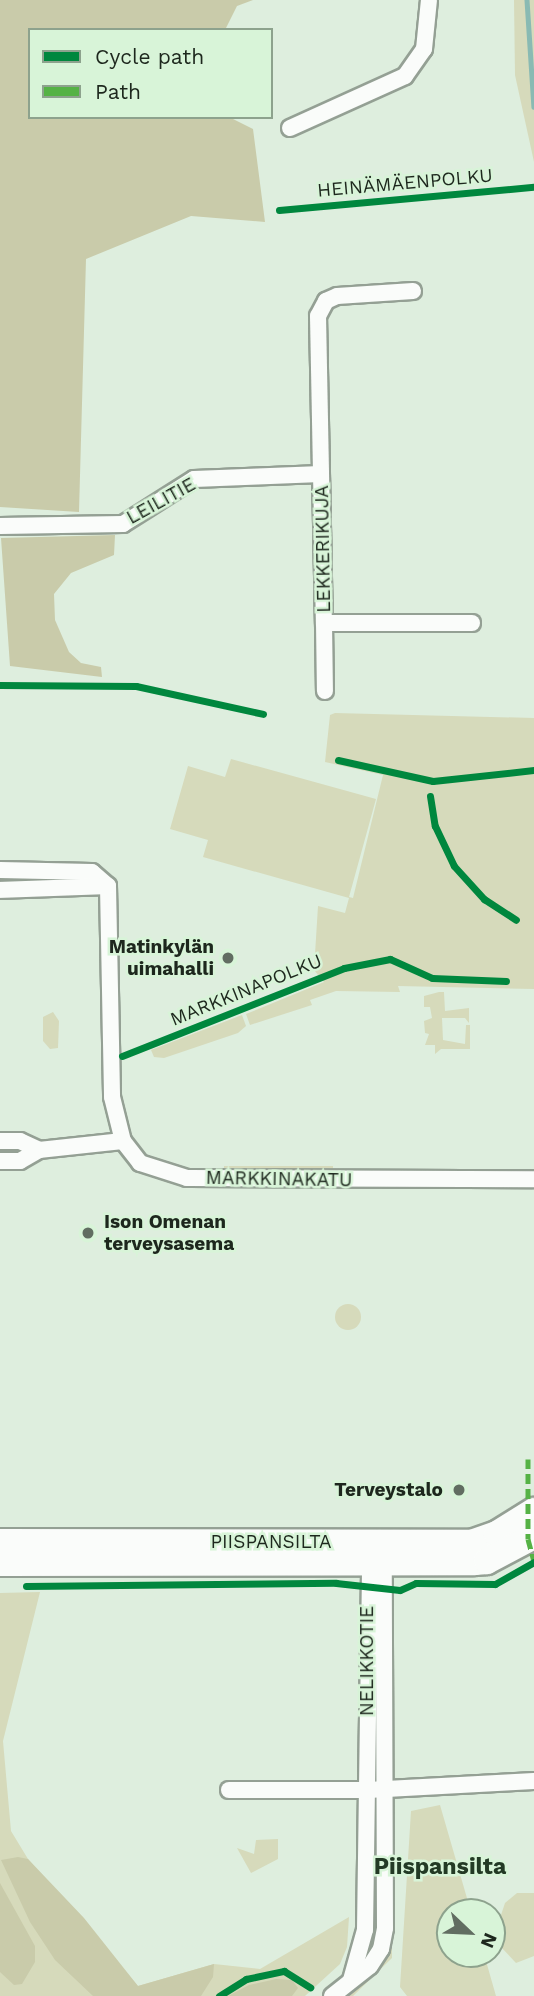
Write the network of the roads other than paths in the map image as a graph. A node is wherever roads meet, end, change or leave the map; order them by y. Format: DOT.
graph roads {
  1 [pos="429,0"];
  2 [pos="290,128"];
  3 [pos="413,291"];
  4 [pos="321,474"];
  5 [pos="0,526"];
  6 [pos="324,623"];
  7 [pos="472,623"];
  8 [pos="325,691"];
  9 [pos="0,870"];
  10 [pos="108,886"];
  11 [pos="0,890"];
  12 [pos="0,1140"];
  13 [pos="123,1141"];
  14 [pos="39,1150"];
  15 [pos="0,1161"];
  16 [pos="534,1179"];
  17 [pos="534,1511"];
  18 [pos="534,1536"];
  19 [pos="0,1542"];
  20 [pos="28,1553"];
  21 [pos="377,1555"];
  22 [pos="0,1563"];
  23 [pos="534,1781"];
  24 [pos="385,1788"];
  25 [pos="229,1790"];
  26 [pos="368,1790"];
  27 [pos="350,1980"];
  28 [pos="332,1996"];
  1 -- 2 [label="street"];
  3 -- 4 [label="street, LEKKERIKUJA"];
  4 -- 5 [label="street, LEILITIE"];
  4 -- 6 [label="street, LEKKERIKUJA"];
  6 -- 7 [label="street, LEKKERIKUJA"];
  6 -- 8 [label="street, LEKKERIKUJA"];
  9 -- 10 [label="street"];
  10 -- 11 [label="street"];
  10 -- 13 [label="street"];
  12 -- 14 [label="street"];
  13 -- 14 [label="street"];
  13 -- 16 [label="street, MARKKINAKATU"];
  14 -- 15 [label="street"];
  17 -- 21 [label="main road, PIISPANSILTA"];
  18 -- 21 [label="main road, PIISPANSILTA"];
  19 -- 20 [label="main road, PIISPANSILTA"];
  20 -- 21 [label="main road, PIISPANSILTA"];
  20 -- 22 [label="main road, PIISPANSILTA"];
  21 -- 24 [label="street, NELIKKOTIE"];
  21 -- 26 [label="street, NELIKKOTIE"];
  23 -- 24 [label="street"];
  24 -- 26 [label="street"];
  24 -- 27 [label="street, NELIKKOTIE"];
  25 -- 26 [label="street"];
  26 -- 27 [label="street, NELIKKOTIE"];
  27 -- 28 [label="street, NELIKKOTIE"];
}
